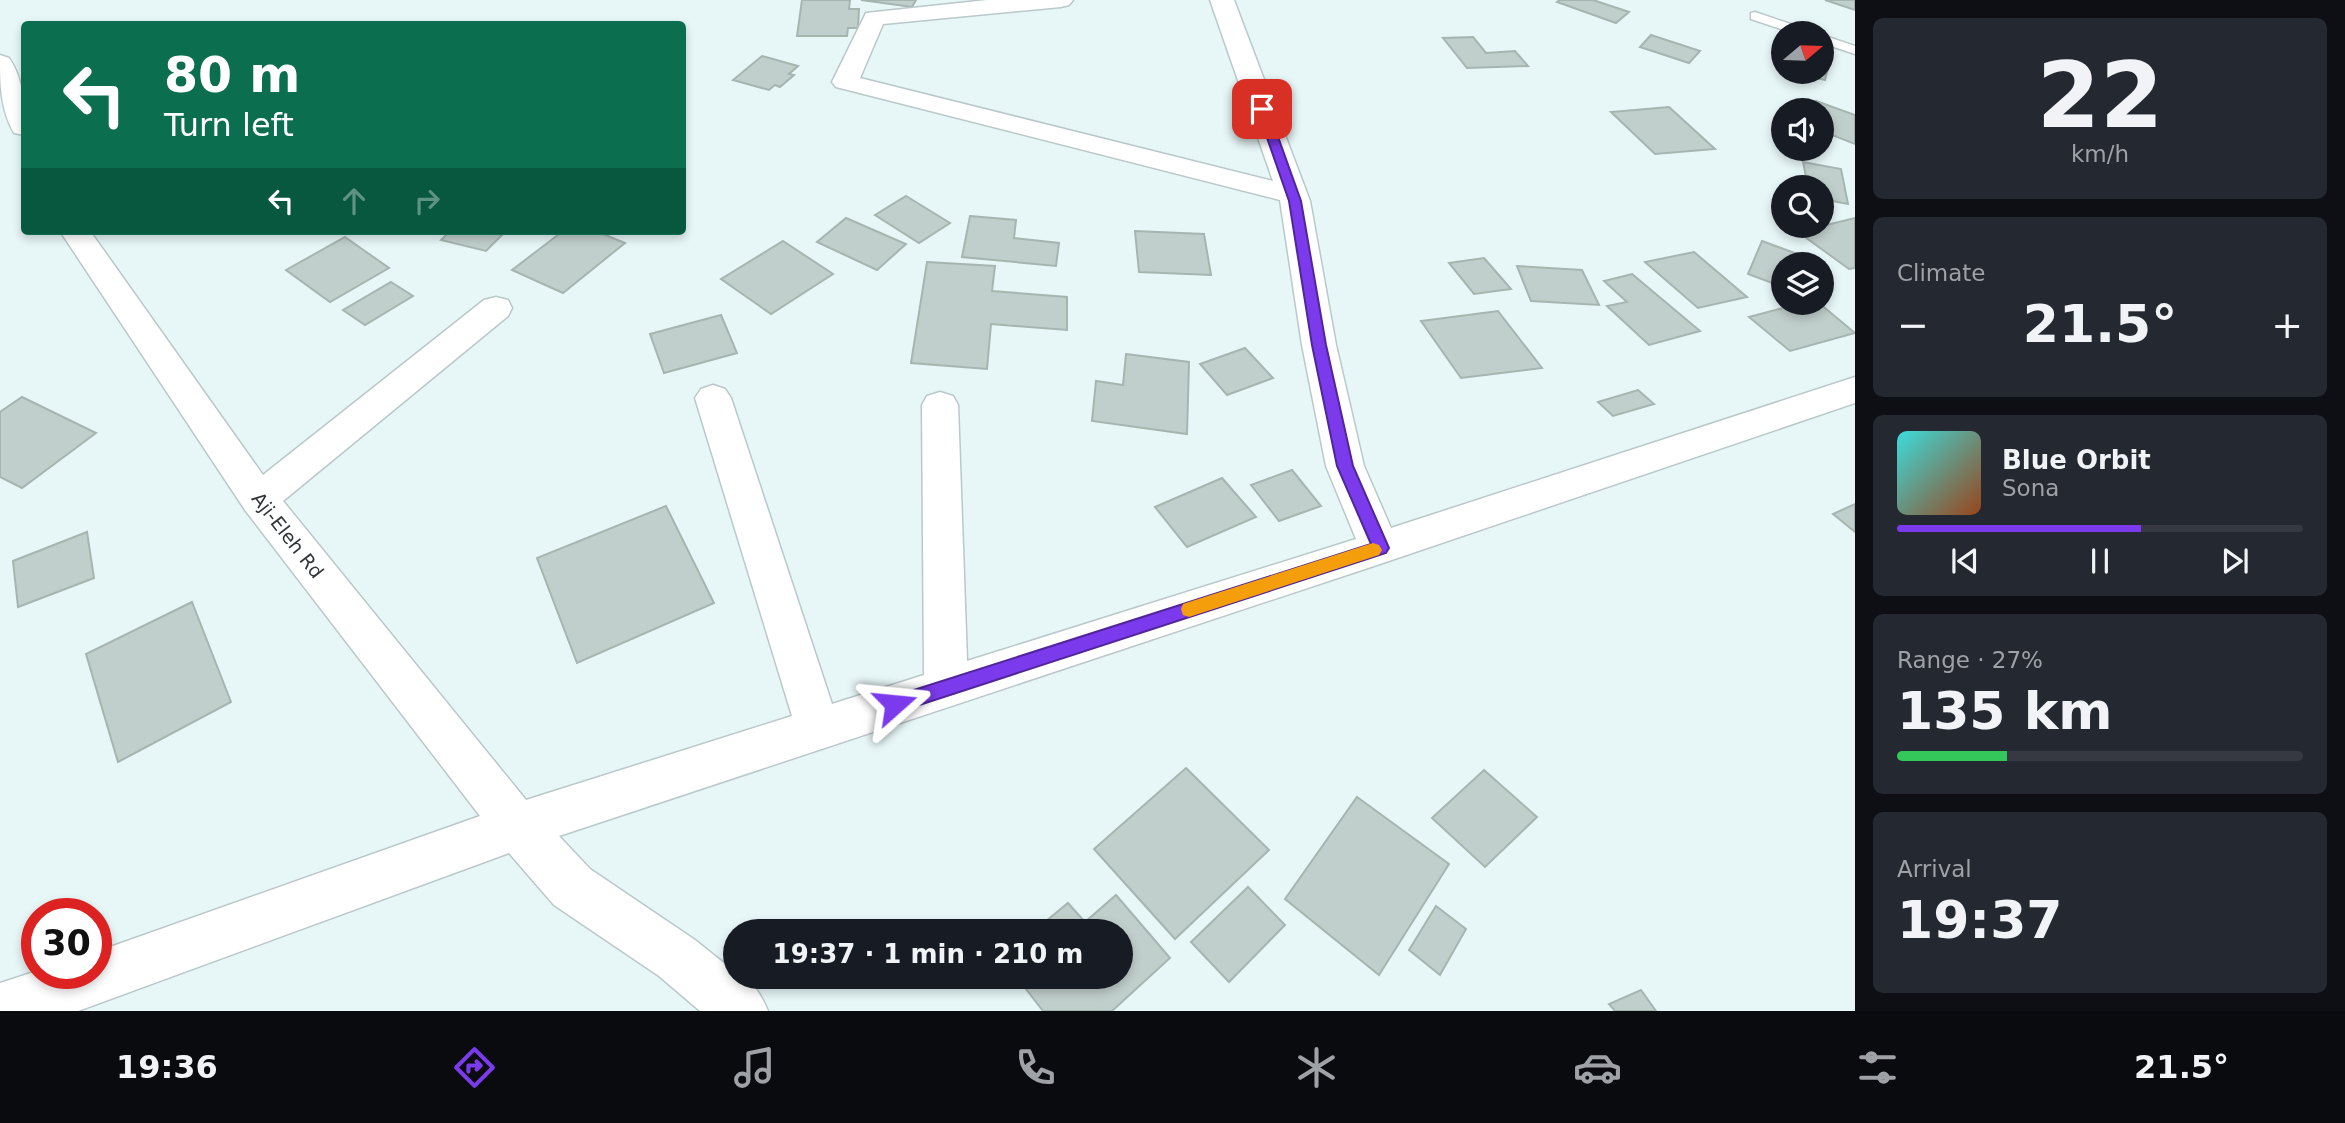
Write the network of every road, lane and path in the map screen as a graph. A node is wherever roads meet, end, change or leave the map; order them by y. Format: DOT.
graph roads {
  1 [pos="1061,0"];
  2 [pos="1217,1"];
  3 [pos="1755,16"];
  4 [pos="1771,22"];
  5 [pos="1834,43"];
  6 [pos="1855,50"];
  7 [pos="0,63"];
  8 [pos="21,119"];
  9 [pos="1292,194"];
  10 [pos="78,235"];
  11 [pos="496,308"];
  12 [pos="1855,390"];
  13 [pos="713,398"];
  14 [pos="940,405"];
  15 [pos="260,499"];
  16 [pos="1380,548"];
  17 [pos="946,688"];
  18 [pos="818,729"];
  19 [pos="517,826"];
  20 [pos="0,1010"];
  21 [pos="741,1011"];
  1 -- 9 [label="street"];
  2 -- 9 [label="street"];
  3 -- 4 [label="lane"];
  5 -- 6 [label="lane"];
  7 -- 8 [label="street"];
  9 -- 16 [label="street"];
  10 -- 15 [label="street, Aji-Eleh Rd"];
  11 -- 15 [label="street"];
  12 -- 16 [label="street"];
  13 -- 18 [label="street"];
  14 -- 17 [label="street"];
  15 -- 19 [label="street, Aji-Eleh Rd"];
  16 -- 17 [label="street"];
  17 -- 18 [label="street"];
  18 -- 19 [label="street"];
  19 -- 20 [label="street"];
  19 -- 21 [label="street, Aji-Eleh Rd"];
}
